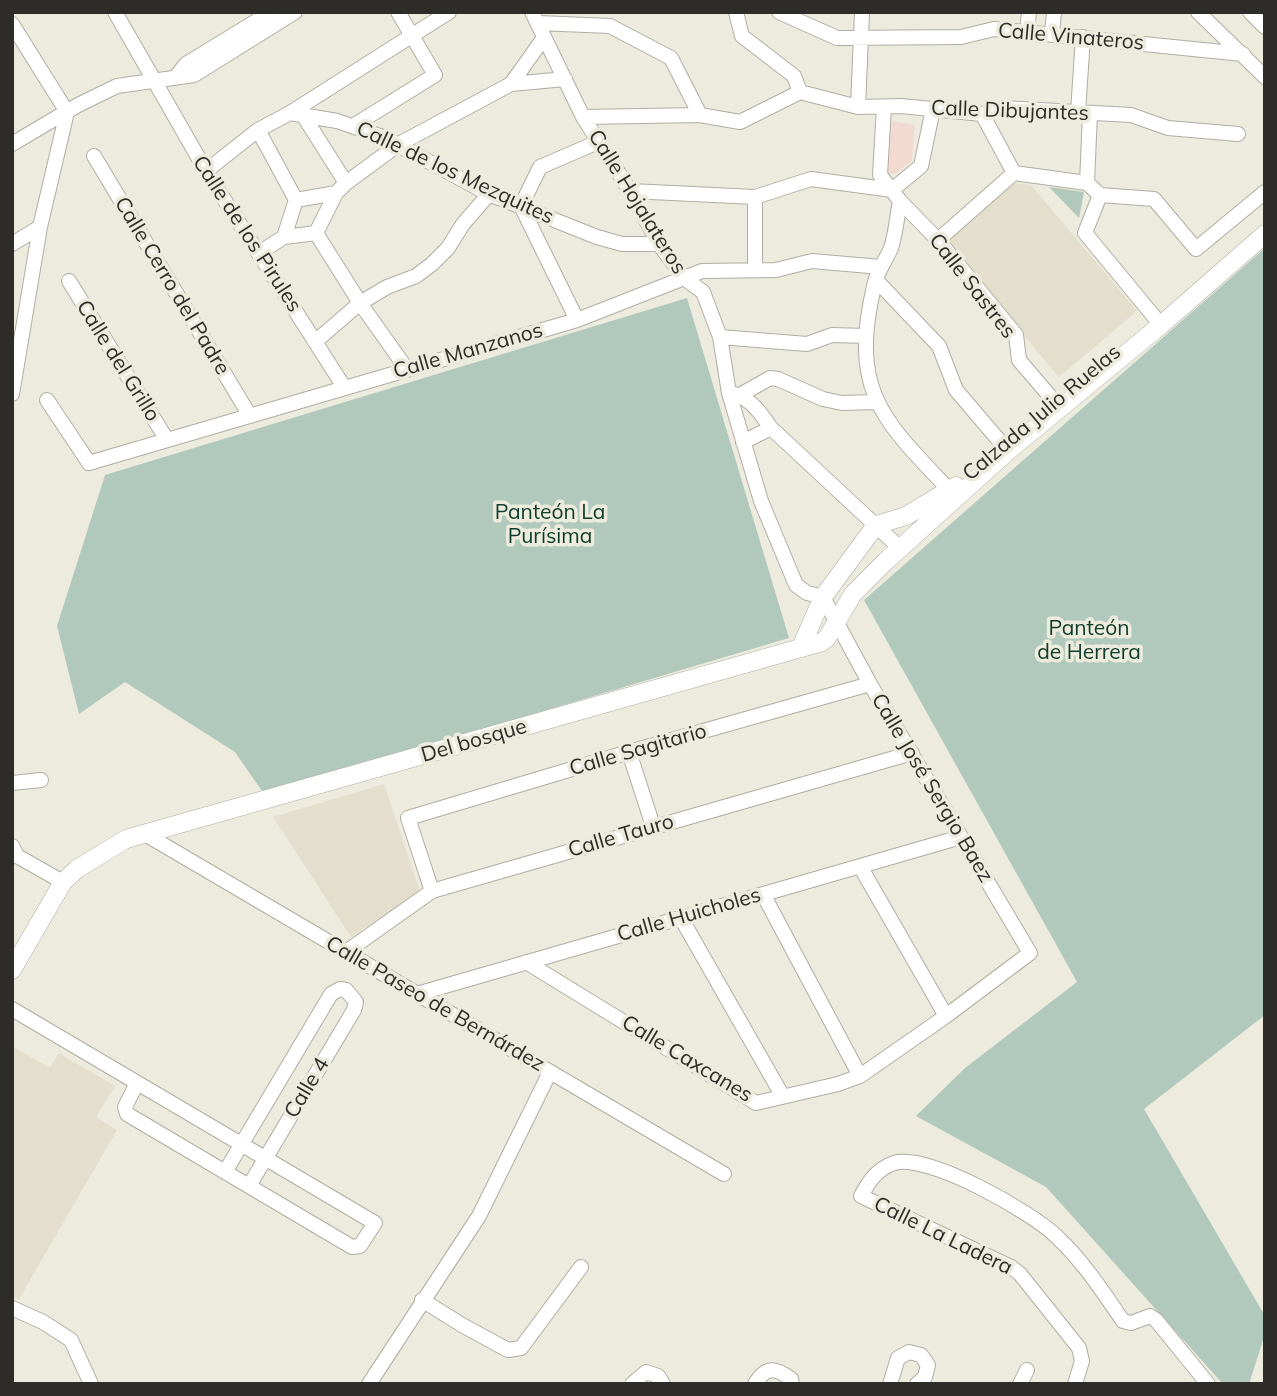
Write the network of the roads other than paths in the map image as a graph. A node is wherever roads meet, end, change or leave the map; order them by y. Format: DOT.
graph roads {
  1 [pos="115,12"];
  2 [pos="271,12"];
  3 [pos="295,12"];
  4 [pos="398,12"];
  5 [pos="449,12"];
  6 [pos="736,12"];
  7 [pos="779,12"];
  8 [pos="863,12"];
  9 [pos="1029,12"];
  10 [pos="1054,12"];
  11 [pos="1198,12"];
  12 [pos="535,17"];
  13 [pos="257,21"];
  14 [pos="12,24"];
  15 [pos="1027,31"];
  16 [pos="1052,33"];
  17 [pos="412,35"];
  18 [pos="860,37"];
  19 [pos="1083,37"];
  20 [pos="543,39"];
  21 [pos="1242,54"];
  22 [pos="1265,76"];
  23 [pos="565,79"];
  24 [pos="153,80"];
  25 [pos="511,84"];
  26 [pos="800,92"];
  27 [pos="858,107"];
  28 [pos="884,107"];
  29 [pos="933,110"];
  30 [pos="68,112"];
  31 [pos="1084,112"];
  32 [pos="296,114"];
  33 [pos="982,114"];
  34 [pos="700,115"];
  35 [pos="583,117"];
  36 [pos="353,126"];
  37 [pos="258,130"];
  38 [pos="1238,134"];
  39 [pos="598,142"];
  40 [pos="12,144"];
  41 [pos="399,144"];
  42 [pos="94,156"];
  43 [pos="206,171"];
  44 [pos="1014,173"];
  45 [pos="1087,183"];
  46 [pos="341,188"];
  47 [pos="630,191"];
  48 [pos="1265,192"];
  49 [pos="489,194"];
  50 [pos="896,195"];
  51 [pos="1100,195"];
  52 [pos="755,197"];
  53 [pos="296,200"];
  54 [pos="521,206"];
  55 [pos="1265,223"];
  56 [pos="40,227"];
  57 [pos="316,233"];
  58 [pos="1265,234"];
  59 [pos="284,237"];
  60 [pos="938,240"];
  61 [pos="659,243"];
  62 [pos="12,244"];
  63 [pos="258,253"];
  64 [pos="755,270"];
  65 [pos="878,274"];
  66 [pos="684,278"];
  67 [pos="69,281"];
  68 [pos="360,303"];
  69 [pos="577,320"];
  70 [pos="1158,322"];
  71 [pos="17,336"];
  72 [pos="720,337"];
  73 [pos="866,337"];
  74 [pos="316,341"];
  75 [pos="406,368"];
  76 [pos="344,387"];
  77 [pos="12,394"];
  78 [pos="735,394"];
  79 [pos="47,400"];
  80 [pos="876,402"];
  81 [pos="1057,405"];
  82 [pos="250,416"];
  83 [pos="771,428"];
  84 [pos="167,440"];
  85 [pos="743,442"];
  86 [pos="1005,448"];
  87 [pos="953,494"];
  88 [pos="876,525"];
  89 [pos="900,548"];
  90 [pos="822,597"];
  91 [pos="837,622"];
  92 [pos="801,648"];
  93 [pos="870,684"];
  94 [pos="629,751"];
  95 [pos="912,753"];
  96 [pos="41,780"];
  97 [pos="12,783"];
  98 [pos="653,826"];
  99 [pos="145,834"];
  100 [pos="961,837"];
  101 [pos="12,846"];
  102 [pos="860,866"];
  103 [pos="63,882"];
  104 [pos="432,891"];
  105 [pos="762,894"];
  106 [pos="681,918"];
  107 [pos="17,949"];
  108 [pos="346,952"];
  109 [pos="1030,953"];
  110 [pos="526,962"];
  111 [pos="12,970"];
  112 [pos="417,993"];
  113 [pos="12,1009"];
  114 [pos="946,1016"];
  115 [pos="550,1072"];
  116 [pos="860,1076"];
  117 [pos="137,1083"];
  118 [pos="782,1095"];
  119 [pos="241,1144"];
  120 [pos="266,1158"];
  121 [pos="225,1172"];
  122 [pos="724,1174"];
  123 [pos="249,1186"];
  124 [pos="581,1267"];
  125 [pos="422,1300"];
  126 [pos="12,1308"];
  127 [pos="91,1384"];
  128 [pos="369,1384"];
  129 [pos="632,1384"];
  130 [pos="663,1384"];
  131 [pos="755,1384"];
  132 [pos="792,1384"];
  133 [pos="890,1384"];
  134 [pos="917,1384"];
  135 [pos="1075,1384"];
  136 [pos="1208,1384"];
  1 -- 24 [label="street, Calle de los Pirules"];
  2 -- 13 [label="street"];
  3 -- 13 [label="street"];
  4 -- 17 [label="street"];
  5 -- 17 [label="street"];
  6 -- 26 [label="street"];
  7 -- 18 [label="street, Calle Vinateros"];
  8 -- 18 [label="street"];
  9 -- 15 [label="street"];
  10 -- 16 [label="street"];
  11 -- 21 [label="street"];
  12 -- 20 [label="street, Calle Hojalateros"];
  12 -- 34 [label="street"];
  13 -- 24 [label="street"];
  14 -- 30 [label="street"];
  15 -- 16 [label="street, Calle Vinateros"];
  15 -- 18 [label="street, Calle Vinateros"];
  16 -- 19 [label="street, Calle Vinateros"];
  17 -- 32 [label="street"];
  17 -- 36 [label="street"];
  18 -- 27 [label="street"];
  19 -- 21 [label="street, Calle Vinateros"];
  19 -- 31 [label="street"];
  20 -- 23 [label="street, Calle Hojalateros"];
  20 -- 25 [label="street"];
  21 -- 22 [label="street"];
  23 -- 25 [label="street"];
  23 -- 35 [label="street, Calle Hojalateros"];
  24 -- 30 [label="street"];
  24 -- 43 [label="street, Calle de los Pirules"];
  25 -- 41 [label="street"];
  26 -- 27 [label="street, Calle Dibujantes"];
  26 -- 34 [label="street"];
  27 -- 28 [label="street, Calle Dibujantes"];
  28 -- 29 [label="street, Calle Dibujantes"];
  28 -- 50 [label="street, Calle Sastres"];
  29 -- 33 [label="street, Calle Dibujantes"];
  29 -- 50 [label="street"];
  30 -- 40 [label="street"];
  30 -- 56 [label="street"];
  31 -- 33 [label="street, Calle Dibujantes"];
  31 -- 38 [label="street, Calle Dibujantes"];
  31 -- 45 [label="street"];
  32 -- 36 [label="street, Calle de los Mezquites"];
  32 -- 37 [label="street"];
  32 -- 46 [label="street"];
  33 -- 44 [label="street"];
  34 -- 35 [label="street"];
  35 -- 39 [label="street, Calle Hojalateros"];
  36 -- 41 [label="street, Calle de los Mezquites"];
  37 -- 43 [label="street"];
  37 -- 53 [label="street"];
  39 -- 47 [label="street, Calle Hojalateros"];
  39 -- 54 [label="street"];
  41 -- 46 [label="street"];
  41 -- 49 [label="street, Calle de los Mezquites"];
  42 -- 82 [label="street, Calle Cerro del Padre"];
  43 -- 63 [label="street, Calle de los Pirules"];
  44 -- 45 [label="street"];
  44 -- 60 [label="street"];
  45 -- 51 [label="street"];
  46 -- 53 [label="street"];
  46 -- 57 [label="street"];
  47 -- 52 [label="street"];
  47 -- 61 [label="street, Calle Hojalateros"];
  48 -- 51 [label="street"];
  49 -- 54 [label="street, Calle de los Mezquites"];
  49 -- 68 [label="street"];
  50 -- 52 [label="street"];
  50 -- 60 [label="street, Calle Sastres"];
  50 -- 65 [label="street"];
  51 -- 70 [label="street"];
  52 -- 64 [label="street"];
  53 -- 59 [label="street"];
  54 -- 61 [label="street, Calle de los Mezquites"];
  54 -- 69 [label="street"];
  55 -- 70 [label="main road, Calzada Julio Ruelas"];
  56 -- 62 [label="street"];
  56 -- 71 [label="street"];
  57 -- 59 [label="street"];
  57 -- 68 [label="street"];
  58 -- 70 [label="main road, Calzada Julio Ruelas"];
  59 -- 63 [label="street"];
  60 -- 81 [label="street, Calle Sastres"];
  61 -- 66 [label="street, Calle Hojalateros"];
  63 -- 74 [label="street, Calle de los Pirules"];
  64 -- 65 [label="street, Calle Manzanos"];
  64 -- 66 [label="street, Calle Manzanos"];
  65 -- 73 [label="street"];
  65 -- 86 [label="street"];
  66 -- 69 [label="street, Calle Manzanos"];
  66 -- 72 [label="street, Calle Hojalateros"];
  67 -- 84 [label="street, Calle del Grillo"];
  68 -- 74 [label="street"];
  68 -- 75 [label="street"];
  69 -- 75 [label="street, Calle Manzanos"];
  70 -- 81 [label="main road, Calzada Julio Ruelas"];
  71 -- 77 [label="street"];
  72 -- 73 [label="street"];
  72 -- 78 [label="street, Calle Hojalateros"];
  73 -- 80 [label="street"];
  74 -- 76 [label="street, Calle de los Pirules"];
  75 -- 76 [label="street, Calle Manzanos"];
  76 -- 82 [label="street, Calle Manzanos"];
  78 -- 80 [label="street"];
  78 -- 83 [label="street"];
  78 -- 85 [label="street, Calle Hojalateros"];
  79 -- 84 [label="street, Calle Manzanos"];
  80 -- 87 [label="street"];
  81 -- 86 [label="main road, Calzada Julio Ruelas"];
  82 -- 84 [label="street, Calle Manzanos"];
  83 -- 85 [label="street"];
  83 -- 88 [label="street"];
  85 -- 90 [label="street, Calle Hojalateros"];
  86 -- 87 [label="main road, Calzada Julio Ruelas"];
  87 -- 88 [label="main road, Calzada Julio Ruelas"];
  87 -- 89 [label="main road, Calzada Julio Ruelas"];
  88 -- 89 [label="street"];
  88 -- 90 [label="main road"];
  89 -- 91 [label="main road, Calzada Julio Ruelas"];
  90 -- 91 [label="street, Calle Hojalateros"];
  90 -- 92 [label="main road"];
  91 -- 92 [label="main road, Del bosque"];
  91 -- 93 [label="street, Calle José Sergio Baez"];
  92 -- 99 [label="main road, Del bosque"];
  93 -- 94 [label="street, Calle Sagitario"];
  93 -- 95 [label="street, Calle José Sergio Baez"];
  94 -- 98 [label="street"];
  94 -- 104 [label="street, Calle Sagitario"];
  95 -- 98 [label="street, Calle Tauro"];
  95 -- 100 [label="street, Calle José Sergio Baez"];
  96 -- 97 [label="street"];
  98 -- 104 [label="street, Calle Tauro"];
  99 -- 103 [label="main road, Del bosque"];
  99 -- 108 [label="street, Calle Paseo de Bernárdez"];
  100 -- 102 [label="street, Calle Huicholes"];
  100 -- 109 [label="street, Calle José Sergio Baez"];
  101 -- 103 [label="street"];
  102 -- 105 [label="street, Calle Huicholes"];
  102 -- 114 [label="street"];
  103 -- 107 [label="main road"];
  104 -- 108 [label="street, Calle Tauro"];
  105 -- 106 [label="street, Calle Huicholes"];
  105 -- 116 [label="street"];
  106 -- 110 [label="street, Calle Huicholes"];
  106 -- 118 [label="street"];
  107 -- 111 [label="main road"];
  108 -- 112 [label="street, Calle Paseo de Bernárdez"];
  109 -- 114 [label="street, Calle Caxcanes"];
  110 -- 112 [label="street, Calle Huicholes"];
  110 -- 118 [label="street, Calle Caxcanes"];
  112 -- 115 [label="street, Calle Paseo de Bernárdez"];
  113 -- 117 [label="street"];
  114 -- 116 [label="street, Calle Caxcanes"];
  115 -- 122 [label="street, Calle Paseo de Bernárdez"];
  115 -- 125 [label="street"];
  116 -- 118 [label="street, Calle Caxcanes"];
  117 -- 119 [label="street"];
  117 -- 121 [label="street"];
  119 -- 120 [label="street"];
  119 -- 120 [label="street, Calle 4"];
  119 -- 121 [label="street"];
  120 -- 123 [label="street, Calle 4"];
  120 -- 123 [label="street"];
  121 -- 123 [label="street"];
  124 -- 125 [label="street"];
  125 -- 128 [label="street"];
  126 -- 127 [label="street"];
  129 -- 130 [label="street"];
  131 -- 132 [label="street"];
  133 -- 134 [label="street"];
  135 -- 136 [label="street, Calle La Ladera"];
}
